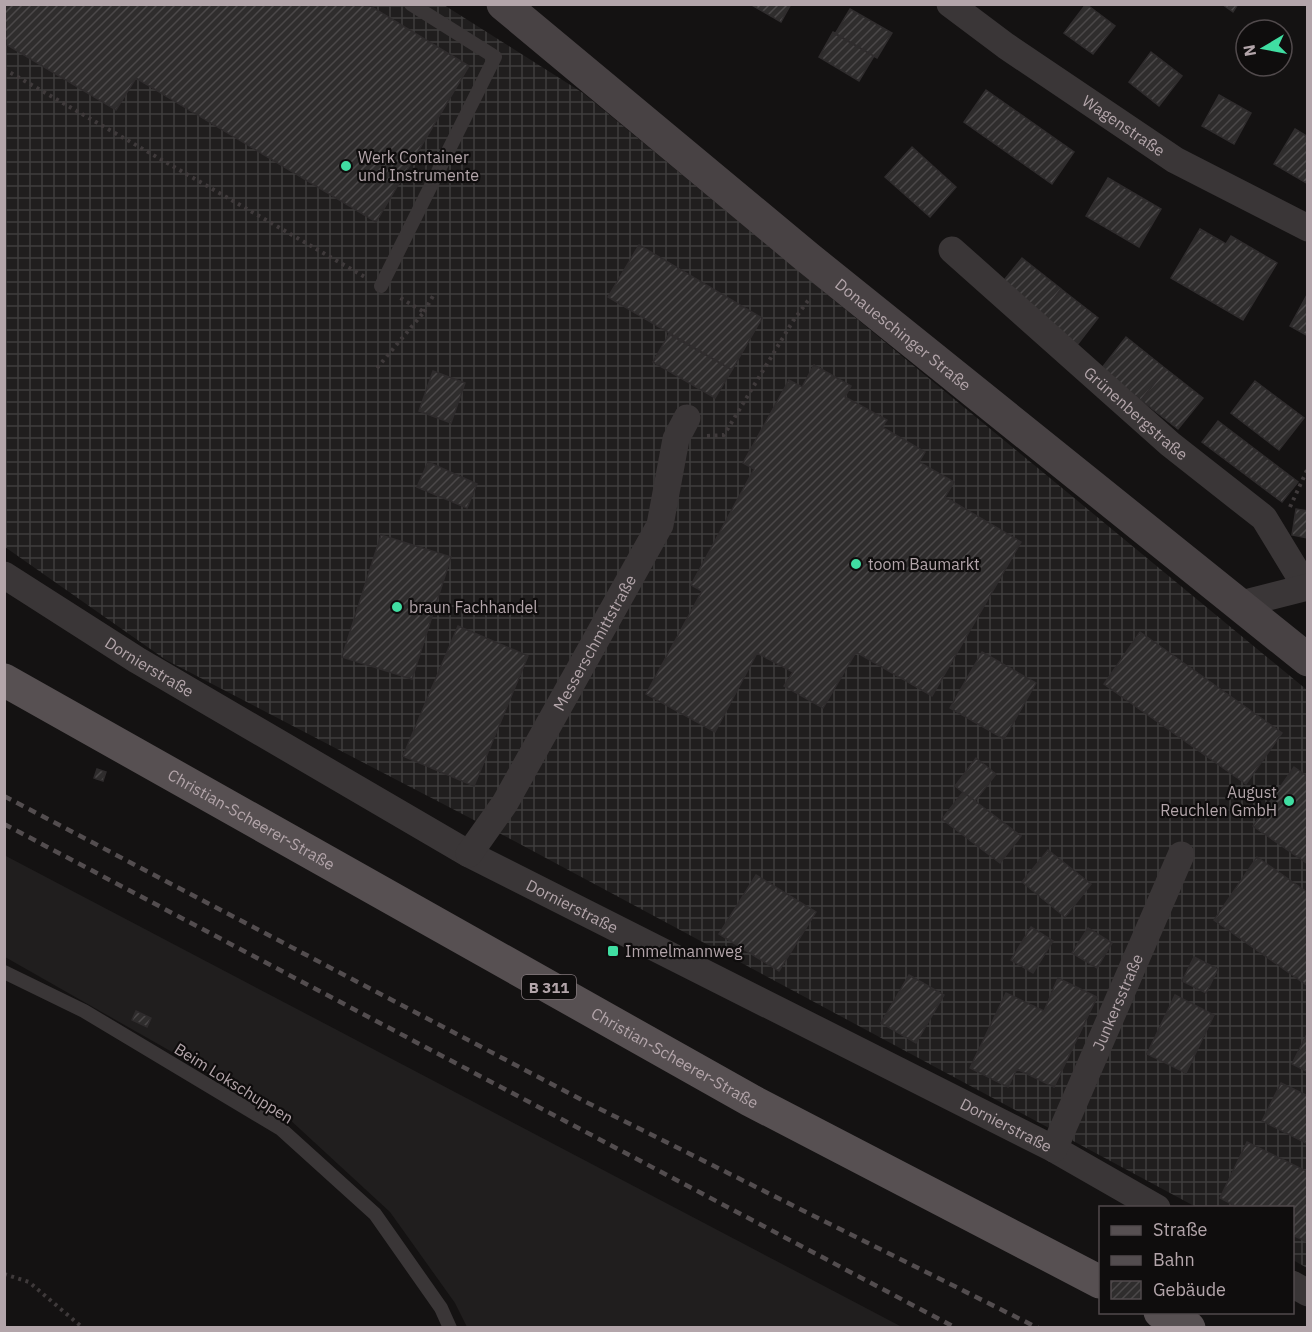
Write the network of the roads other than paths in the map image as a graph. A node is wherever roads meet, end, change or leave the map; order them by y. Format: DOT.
graph roads {
  1 [pos="411,4"];
  2 [pos="503,4"];
  3 [pos="950,4"];
  4 [pos="1308,228"];
  5 [pos="952,250"];
  6 [pos="381,286"];
  7 [pos="681,429"];
  8 [pos="4,575"];
  9 [pos="1307,587"];
  10 [pos="1241,604"];
  11 [pos="1308,660"];
  12 [pos="4,680"];
  13 [pos="469,854"];
  14 [pos="1181,855"];
  15 [pos="4,972"];
  16 [pos="1054,1149"];
  17 [pos="1154,1206"];
  18 [pos="1099,1281"];
  19 [pos="1294,1285"];
  20 [pos="1308,1293"];
  21 [pos="1164,1314"];
  22 [pos="450,1328"];
  23 [pos="1189,1328"];
  1 -- 6 [label="lane"];
  2 -- 10 [label="street, Donaueschinger Straße"];
  3 -- 4 [label="street, Wagenstraße"];
  5 -- 9 [label="street, Grünenbergstraße"];
  7 -- 13 [label="street, Messerschmittstraße"];
  8 -- 13 [label="street, Dornierstraße"];
  9 -- 10 [label="street, Grünenbergstraße"];
  10 -- 11 [label="street, Donaueschinger Straße"];
  12 -- 18 [label="main road, Christian-Scheerer-Straße / B 311"];
  13 -- 16 [label="street, Dornierstraße"];
  14 -- 16 [label="street, Junkersstraße"];
  15 -- 22 [label="lane, Beim Lokschuppen"];
  16 -- 17 [label="street, Dornierstraße"];
  19 -- 20 [label="street"];
  21 -- 23 [label="main road"];
}
